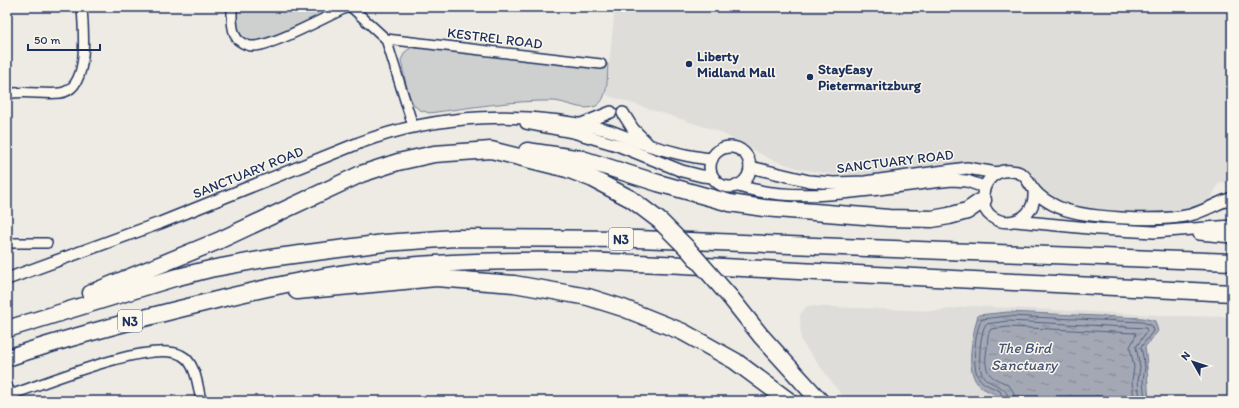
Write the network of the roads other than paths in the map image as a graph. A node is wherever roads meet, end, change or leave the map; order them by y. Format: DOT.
graph roads {
  1 [pos="82,7"];
  2 [pos="232,7"];
  3 [pos="350,7"];
  4 [pos="386,39"];
  5 [pos="601,64"];
  6 [pos="7,94"];
  7 [pos="611,112"];
  8 [pos="623,113"];
  9 [pos="506,118"];
  10 [pos="578,125"];
  11 [pos="413,126"];
  12 [pos="650,145"];
  13 [pos="491,150"];
  14 [pos="712,159"];
  15 [pos="750,167"];
  16 [pos="997,173"];
  17 [pos="713,177"];
  18 [pos="736,185"];
  19 [pos="1034,190"];
  20 [pos="983,193"];
  21 [pos="1232,198"];
  22 [pos="1016,221"];
  23 [pos="1232,226"];
  24 [pos="1166,231"];
  25 [pos="1232,237"];
  26 [pos="7,243"];
  27 [pos="47,243"];
  28 [pos="1232,262"];
  29 [pos="7,279"];
  30 [pos="254,290"];
  31 [pos="1232,292"];
  32 [pos="14,327"];
  33 [pos="8,358"];
  34 [pos="7,386"];
  35 [pos="11,397"];
  36 [pos="201,401"];
  37 [pos="789,401"];
  38 [pos="820,401"];
  1 -- 6 [label="street"];
  2 -- 3 [label="street"];
  3 -- 4 [label="street"];
  4 -- 5 [label="street, KESTREL ROAD"];
  4 -- 11 [label="street"];
  7 -- 10 [label="street"];
  8 -- 12 [label="street"];
  9 -- 10 [label="street, SANCTUARY ROAD"];
  9 -- 11 [label="street, SANCTUARY ROAD"];
  9 -- 17 [label="street, SANCTUARY ROAD"];
  10 -- 12 [label="street, SANCTUARY ROAD"];
  11 -- 29 [label="street, SANCTUARY ROAD"];
  12 -- 14 [label="street, SANCTUARY ROAD"];
  13 -- 20 [label="highway"];
  13 -- 32 [label="highway"];
  13 -- 38 [label="highway, bridge"];
  14 -- 15 [label="street"];
  14 -- 17 [label="street"];
  15 -- 16 [label="street, SANCTUARY ROAD"];
  15 -- 18 [label="street"];
  16 -- 19 [label="street"];
  16 -- 20 [label="street"];
  17 -- 18 [label="street"];
  18 -- 20 [label="street, SANCTUARY ROAD"];
  19 -- 21 [label="street"];
  19 -- 22 [label="street"];
  20 -- 22 [label="street"];
  22 -- 24 [label="street"];
  23 -- 24 [label="street"];
  24 -- 25 [label="street"];
  26 -- 27 [label="street"];
  28 -- 32 [label="highway, N3"];
  30 -- 31 [label="highway, N3"];
  30 -- 33 [label="highway, N3"];
  30 -- 37 [label="highway"];
  34 -- 35 [label="street"];
  35 -- 36 [label="street"];
}
